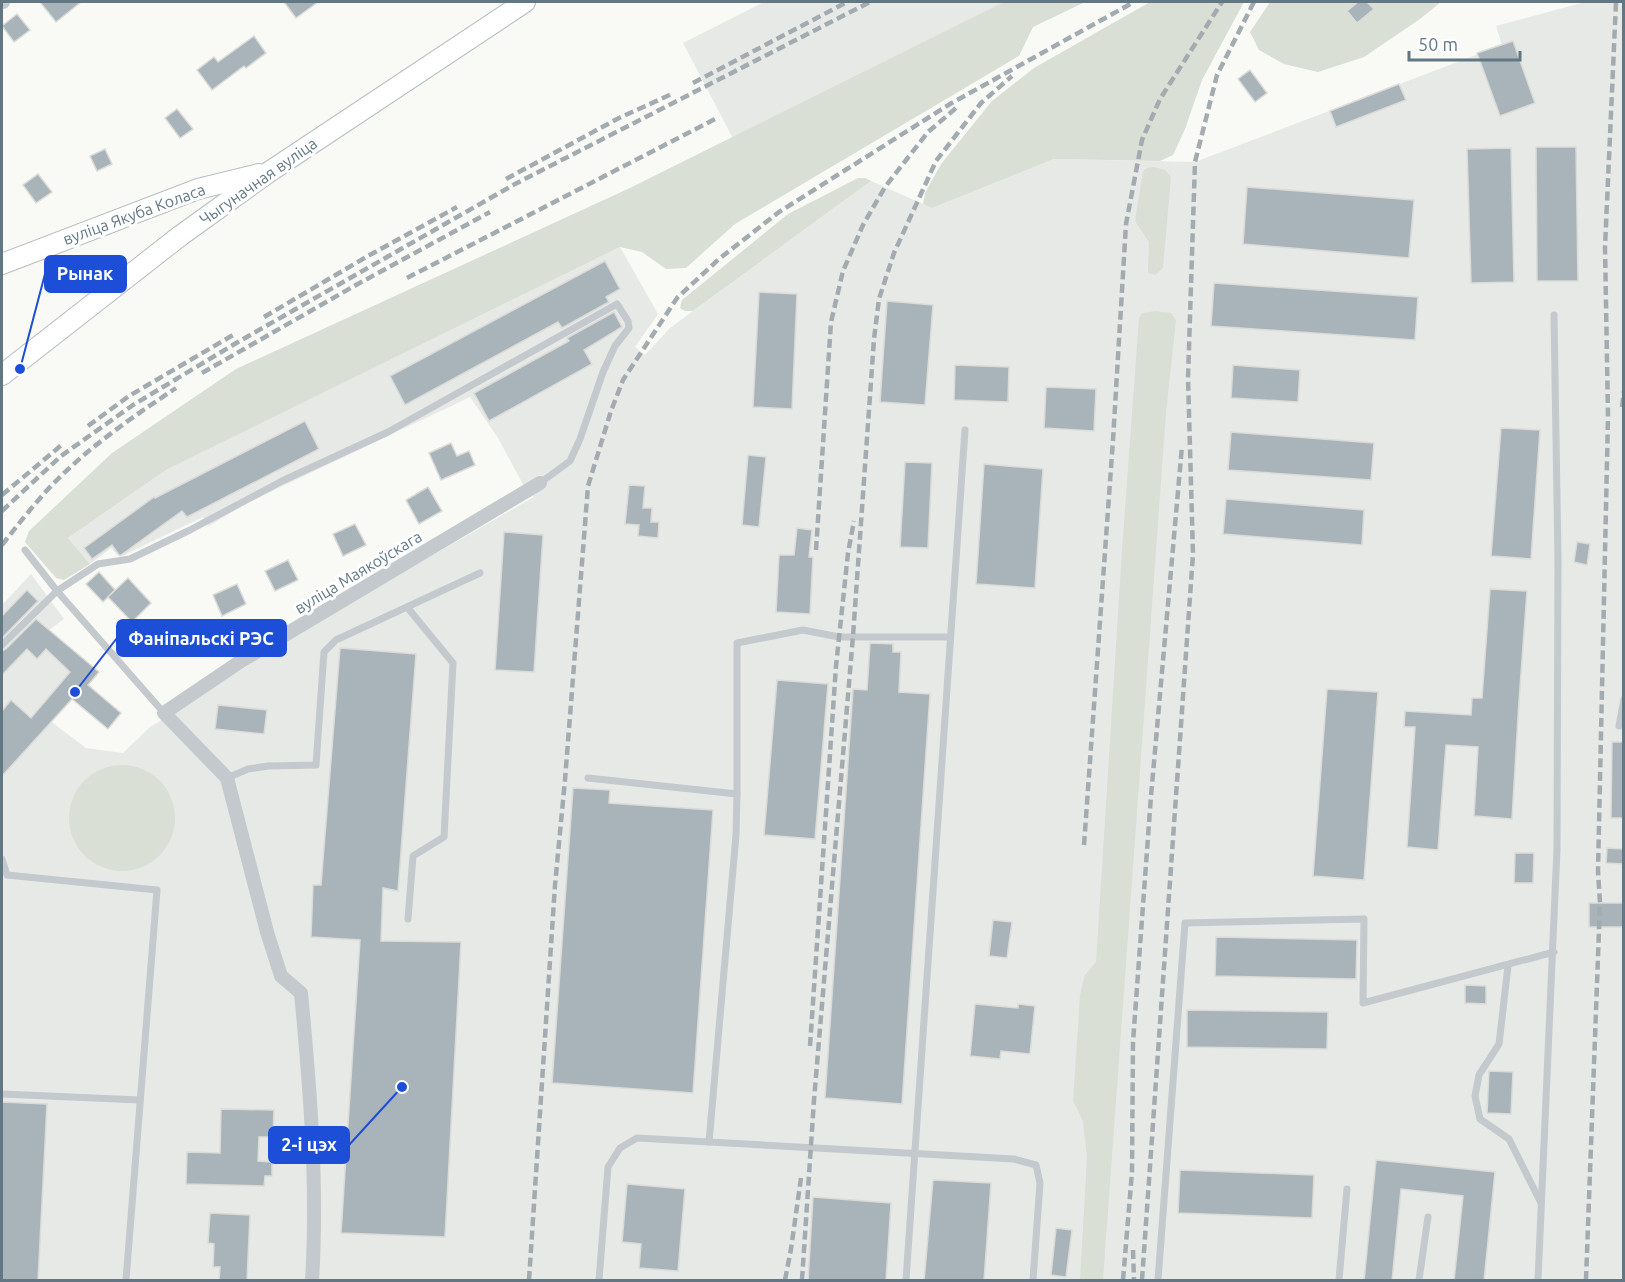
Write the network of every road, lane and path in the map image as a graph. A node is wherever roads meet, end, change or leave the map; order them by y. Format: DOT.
graph roads {
  1 [pos="525,2"];
  2 [pos="269,172"];
  3 [pos="198,189"];
  4 [pos="212,213"];
  5 [pos="2,264"];
  6 [pos="1554,315"];
  7 [pos="2,375"];
  8 [pos="965,430"];
  9 [pos="540,483"];
  10 [pos="25,550"];
  11 [pos="480,573"];
  12 [pos="57,591"];
  13 [pos="407,607"];
  14 [pos="950,637"];
  15 [pos="2,645"];
  16 [pos="1623,699"];
  17 [pos="164,712"];
  18 [pos="1619,726"];
  19 [pos="227,778"];
  20 [pos="588,778"];
  21 [pos="737,794"];
  22 [pos="2,858"];
  23 [pos="408,919"];
  24 [pos="1554,952"];
  25 [pos="1508,966"];
  26 [pos="2,1094"];
  27 [pos="140,1100"];
  28 [pos="710,1142"];
  29 [pos="915,1154"];
  30 [pos="1347,1189"];
  31 [pos="1542,1205"];
  32 [pos="1428,1217"];
  33 [pos="126,1281"];
  34 [pos="312,1281"];
  35 [pos="599,1281"];
  36 [pos="906,1281"];
  37 [pos="1033,1281"];
  38 [pos="1158,1281"];
  39 [pos="1338,1281"];
  40 [pos="1419,1281"];
  41 [pos="1538,1281"];
  1 -- 2 [label="street, Чыгуначная вуліца"];
  2 -- 3 [label="street, вуліца Якуба Коласа"];
  2 -- 4 [label="street, Чыгуначная вуліца"];
  3 -- 4 [label="street"];
  3 -- 5 [label="street, вуліца Якуба Коласа"];
  4 -- 7 [label="street, Чыгуначная вуліца"];
  6 -- 24 [label="lane"];
  8 -- 14 [label="lane"];
  9 -- 12 [label="lane"];
  9 -- 17 [label="street, вуліца Маякоўскага"];
  10 -- 12 [label="lane"];
  11 -- 13 [label="lane"];
  12 -- 15 [label="lane"];
  12 -- 17 [label="lane"];
  13 -- 19 [label="lane"];
  13 -- 23 [label="lane"];
  14 -- 21 [label="lane"];
  14 -- 29 [label="lane"];
  16 -- 18 [label="lane"];
  17 -- 19 [label="street"];
  19 -- 34 [label="street"];
  20 -- 21 [label="lane"];
  21 -- 28 [label="lane"];
  22 -- 27 [label="lane"];
  24 -- 25 [label="lane"];
  24 -- 31 [label="lane"];
  25 -- 31 [label="lane"];
  25 -- 38 [label="lane"];
  26 -- 27 [label="lane"];
  27 -- 33 [label="lane"];
  28 -- 29 [label="lane"];
  28 -- 35 [label="lane"];
  29 -- 36 [label="lane"];
  29 -- 37 [label="lane"];
  30 -- 39 [label="lane"];
  31 -- 41 [label="lane"];
  32 -- 40 [label="lane"];
}
